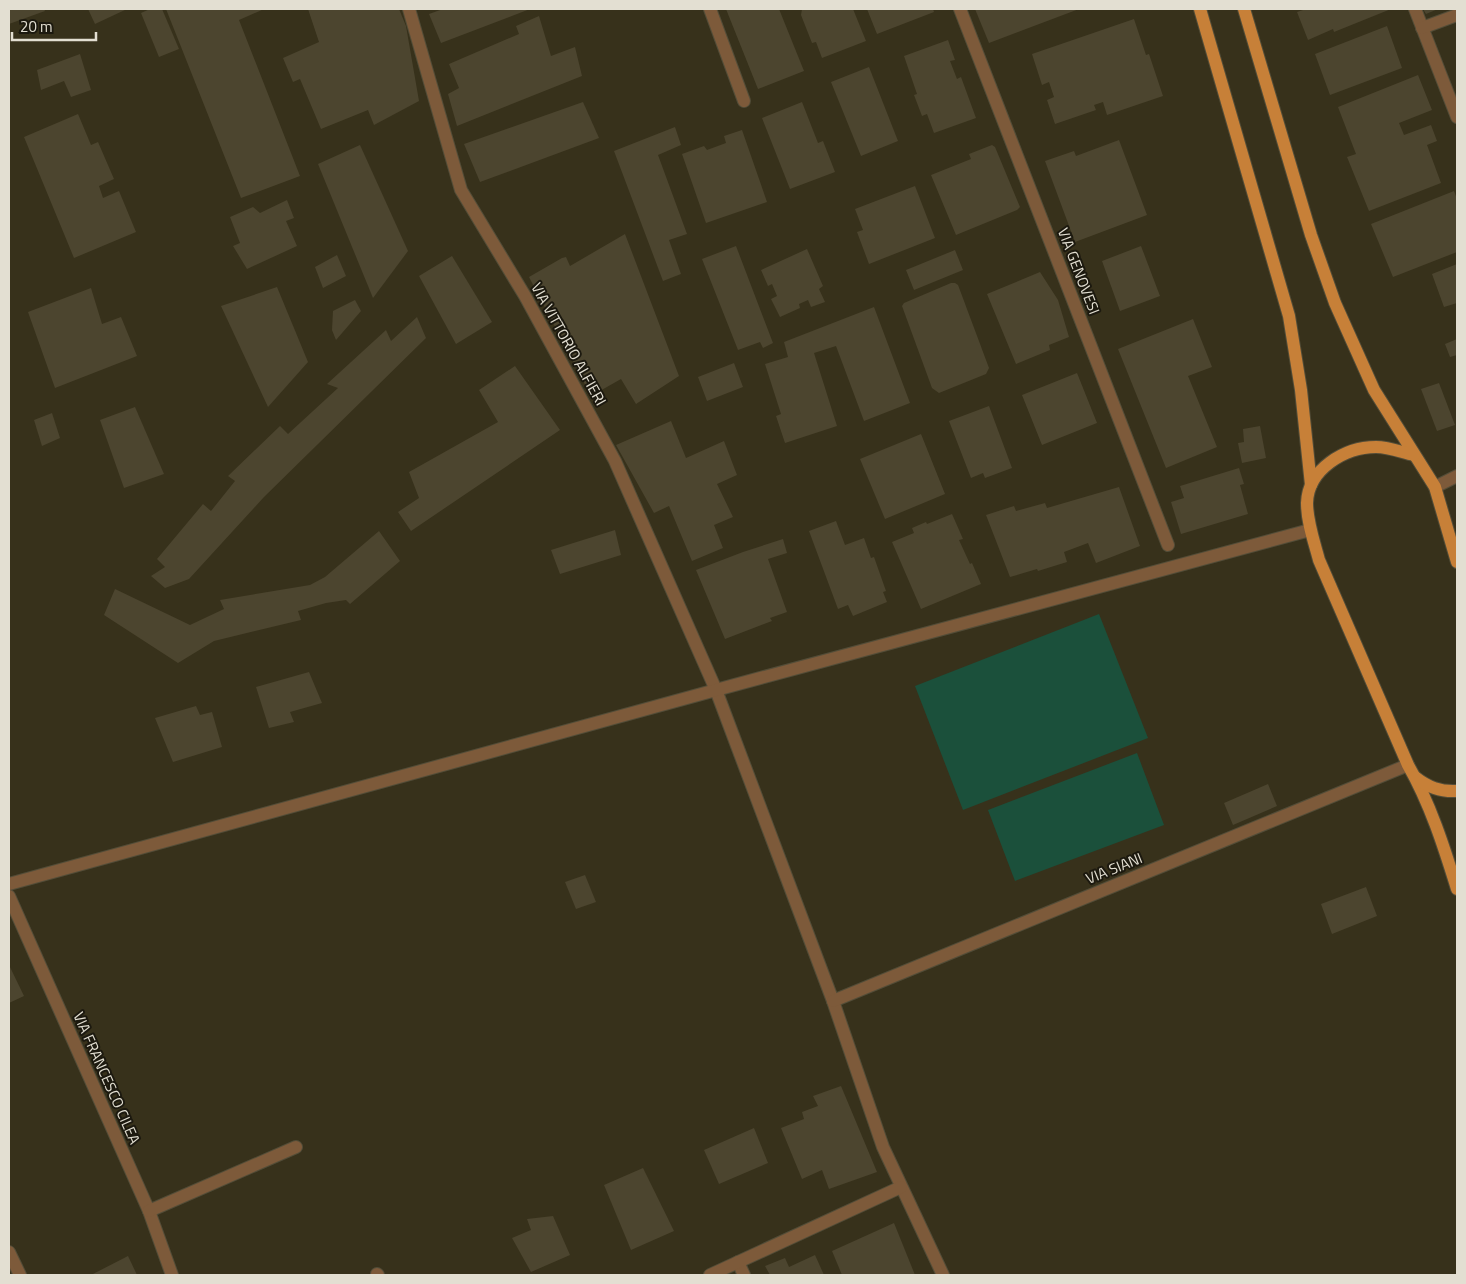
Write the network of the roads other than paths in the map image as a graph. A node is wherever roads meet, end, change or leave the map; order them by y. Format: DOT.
graph roads {
  1 [pos="409,9"];
  2 [pos="710,9"];
  3 [pos="960,9"];
  4 [pos="1200,9"];
  5 [pos="1244,9"];
  6 [pos="1414,9"];
  7 [pos="1457,14"];
  8 [pos="1422,28"];
  9 [pos="744,101"];
  10 [pos="1457,117"];
  11 [pos="1414,455"];
  12 [pos="1457,476"];
  13 [pos="1311,485"];
  14 [pos="1435,487"];
  15 [pos="1310,530"];
  16 [pos="1168,545"];
  17 [pos="1457,562"];
  18 [pos="716,690"];
  19 [pos="1408,765"];
  20 [pos="1415,777"];
  21 [pos="1457,791"];
  22 [pos="9,884"];
  23 [pos="1457,889"];
  24 [pos="9,896"];
  25 [pos="833,1001"];
  26 [pos="296,1147"];
  27 [pos="902,1187"];
  28 [pos="149,1211"];
  29 [pos="9,1252"];
  30 [pos="738,1262"];
  31 [pos="20,1275"];
  32 [pos="172,1275"];
  33 [pos="710,1275"];
  34 [pos="744,1275"];
  35 [pos="943,1275"];
  1 -- 18 [label="street, VIA VITTORIO ALFIERI"];
  2 -- 9 [label="street"];
  3 -- 16 [label="street, VIA GENOVESI"];
  4 -- 13 [label="main road"];
  5 -- 11 [label="main road"];
  6 -- 8 [label="street"];
  7 -- 8 [label="street"];
  8 -- 10 [label="street"];
  11 -- 13 [label="main road"];
  11 -- 14 [label="main road"];
  12 -- 14 [label="street"];
  13 -- 15 [label="main road"];
  14 -- 17 [label="main road"];
  15 -- 18 [label="street"];
  15 -- 19 [label="main road"];
  18 -- 22 [label="street"];
  18 -- 25 [label="street, VIA VITTORIO ALFIERI"];
  19 -- 20 [label="main road"];
  19 -- 25 [label="street, VIA SIANI"];
  20 -- 21 [label="main road"];
  20 -- 23 [label="main road"];
  24 -- 28 [label="street, VIA FRANCESCO CILEA"];
  25 -- 27 [label="street, VIA VITTORIO ALFIERI"];
  26 -- 28 [label="street"];
  27 -- 30 [label="street"];
  27 -- 35 [label="street, VIA VITTORIO ALFIERI"];
  28 -- 32 [label="street, VIA FRANCESCO CILEA"];
  29 -- 31 [label="street"];
  30 -- 33 [label="street"];
  30 -- 34 [label="street"];
}
